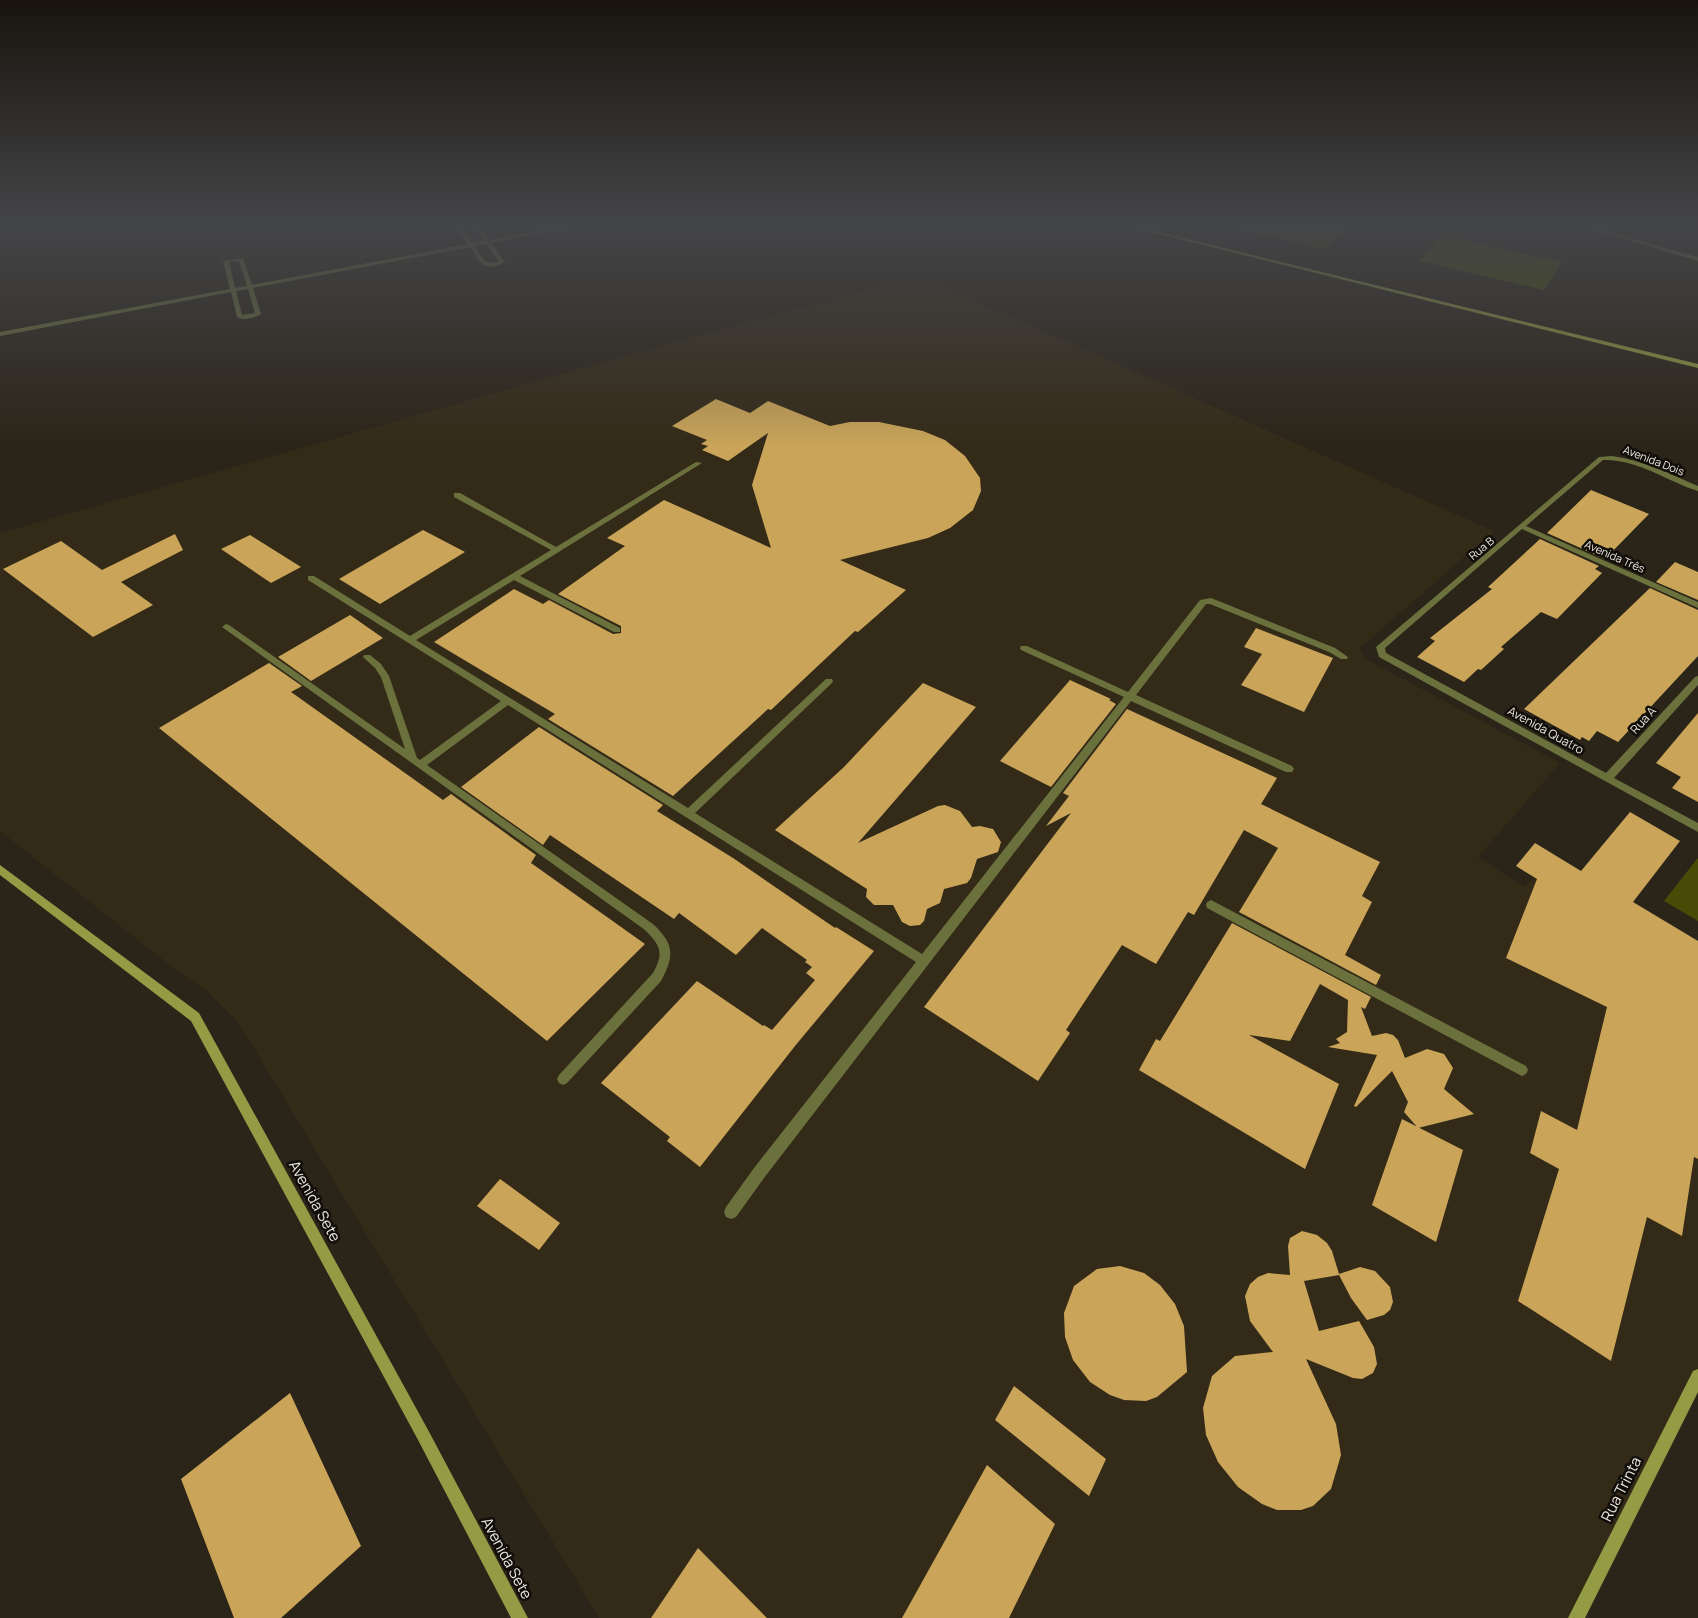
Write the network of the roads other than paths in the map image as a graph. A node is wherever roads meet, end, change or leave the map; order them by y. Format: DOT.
graph roads {
  1 [pos="179,298"];
  2 [pos="184,298"];
  3 [pos="235,298"];
  4 [pos="253,298"];
  5 [pos="1420,298"];
  6 [pos="0,330"];
  7 [pos="0,334"];
  8 [pos="1698,366"];
  9 [pos="1601,458"];
  10 [pos="698,463"];
  11 [pos="1698,489"];
  12 [pos="457,495"];
  13 [pos="1523,527"];
  14 [pos="556,550"];
  15 [pos="513,576"];
  16 [pos="311,578"];
  17 [pos="1698,605"];
  18 [pos="226,626"];
  19 [pos="617,630"];
  20 [pos="410,640"];
  21 [pos="1024,648"];
  22 [pos="1382,655"];
  23 [pos="368,657"];
  24 [pos="1344,657"];
  25 [pos="1698,679"];
  26 [pos="829,681"];
  27 [pos="1129,697"];
  28 [pos="507,701"];
  29 [pos="417,762"];
  30 [pos="1289,769"];
  31 [pos="1608,778"];
  32 [pos="688,814"];
  33 [pos="1698,828"];
  34 [pos="0,869"];
  35 [pos="1211,905"];
  36 [pos="924,961"];
  37 [pos="1522,1070"];
  38 [pos="563,1079"];
  39 [pos="731,1212"];
  40 [pos="1698,1376"];
  41 [pos="520,1618"];
  42 [pos="1576,1618"];
  1 -- 6 [label="street"];
  2 -- 7 [label="street"];
  3 -- 4 [label="street"];
  5 -- 8 [label="main road"];
  9 -- 11 [label="street, Avenida Dois"];
  9 -- 13 [label="street, Rua B"];
  10 -- 14 [label="street"];
  12 -- 14 [label="street"];
  13 -- 17 [label="street, Avenida Três"];
  13 -- 22 [label="street, Rua B"];
  14 -- 15 [label="street"];
  15 -- 19 [label="street"];
  15 -- 20 [label="street"];
  16 -- 20 [label="street"];
  18 -- 29 [label="street"];
  20 -- 28 [label="street"];
  21 -- 27 [label="street"];
  22 -- 31 [label="street, Avenida Quatro"];
  23 -- 29 [label="street"];
  24 -- 27 [label="street"];
  25 -- 31 [label="street, Rua A"];
  26 -- 32 [label="street"];
  27 -- 30 [label="street"];
  27 -- 36 [label="street"];
  28 -- 29 [label="street"];
  28 -- 32 [label="street"];
  29 -- 38 [label="street"];
  31 -- 33 [label="street, Avenida Quatro"];
  32 -- 36 [label="street"];
  34 -- 41 [label="main road, Avenida Sete"];
  35 -- 37 [label="street"];
  36 -- 39 [label="street"];
  40 -- 42 [label="main road, Rua Trinta"];
}
